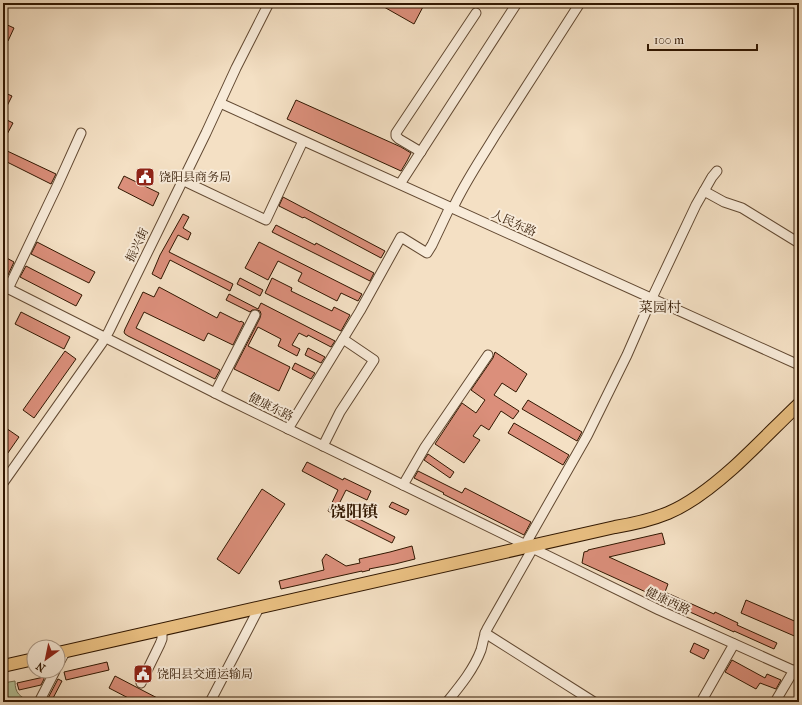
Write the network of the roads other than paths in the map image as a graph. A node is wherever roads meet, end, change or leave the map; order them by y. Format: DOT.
graph roads {
  1 [pos="269,3"];
  2 [pos="517,3"];
  3 [pos="580,3"];
  4 [pos="476,12"];
  5 [pos="220,103"];
  6 [pos="81,133"];
  7 [pos="303,141"];
  8 [pos="421,152"];
  9 [pos="717,171"];
  10 [pos="182,180"];
  11 [pos="400,184"];
  12 [pos="704,191"];
  13 [pos="451,208"];
  14 [pos="799,243"];
  15 [pos="6,288"];
  16 [pos="652,298"];
  17 [pos="255,315"];
  18 [pos="105,338"];
  19 [pos="343,339"];
  20 [pos="488,355"];
  21 [pos="799,365"];
  22 [pos="216,393"];
  23 [pos="799,404"];
  24 [pos="288,429"];
  25 [pos="323,446"];
  26 [pos="3,483"];
  27 [pos="403,485"];
  28 [pos="529,547"];
  29 [pos="259,608"];
  30 [pos="162,630"];
  31 [pos="485,633"];
  32 [pos="734,644"];
  33 [pos="66,651"];
  34 [pos="26,661"];
  35 [pos="3,666"];
  36 [pos="796,671"];
  37 [pos="51,679"];
  38 [pos="141,683"];
  39 [pos="39,702"];
  40 [pos="210,702"];
  41 [pos="448,702"];
  42 [pos="594,702"];
  43 [pos="701,702"];
  44 [pos="775,702"];
  1 -- 5 [label="street, 振兴街"];
  2 -- 8 [label="street"];
  3 -- 13 [label="street"];
  4 -- 8 [label="street"];
  5 -- 7 [label="street, 人民东路"];
  5 -- 10 [label="street, 振兴街"];
  6 -- 15 [label="street"];
  7 -- 10 [label="street"];
  7 -- 11 [label="street, 人民东路"];
  8 -- 11 [label="street"];
  9 -- 12 [label="street"];
  10 -- 18 [label="street, 振兴街"];
  11 -- 13 [label="street, 人民东路"];
  12 -- 14 [label="street"];
  12 -- 16 [label="street"];
  13 -- 16 [label="street, 人民东路"];
  13 -- 19 [label="street"];
  15 -- 18 [label="street, 健康东路"];
  16 -- 21 [label="street, 人民东路"];
  16 -- 28 [label="street"];
  17 -- 22 [label="street"];
  18 -- 22 [label="street, 健康东路"];
  18 -- 26 [label="street, 振兴街"];
  19 -- 24 [label="street"];
  19 -- 25 [label="street"];
  20 -- 27 [label="street"];
  22 -- 24 [label="street, 健康东路"];
  23 -- 28 [label="main road"];
  24 -- 25 [label="street, 健康东路"];
  25 -- 27 [label="street, 健康东路"];
  27 -- 28 [label="street, 健康东路"];
  28 -- 29 [label="main road"];
  28 -- 31 [label="street"];
  28 -- 32 [label="street, 健康西路"];
  29 -- 30 [label="main road"];
  29 -- 40 [label="street"];
  30 -- 33 [label="main road"];
  30 -- 38 [label="street"];
  31 -- 41 [label="street"];
  31 -- 42 [label="street"];
  32 -- 36 [label="street, 健康西路"];
  32 -- 43 [label="street"];
  34 -- 35 [label="main road"];
  36 -- 44 [label="street"];
  37 -- 39 [label="street"];
}
